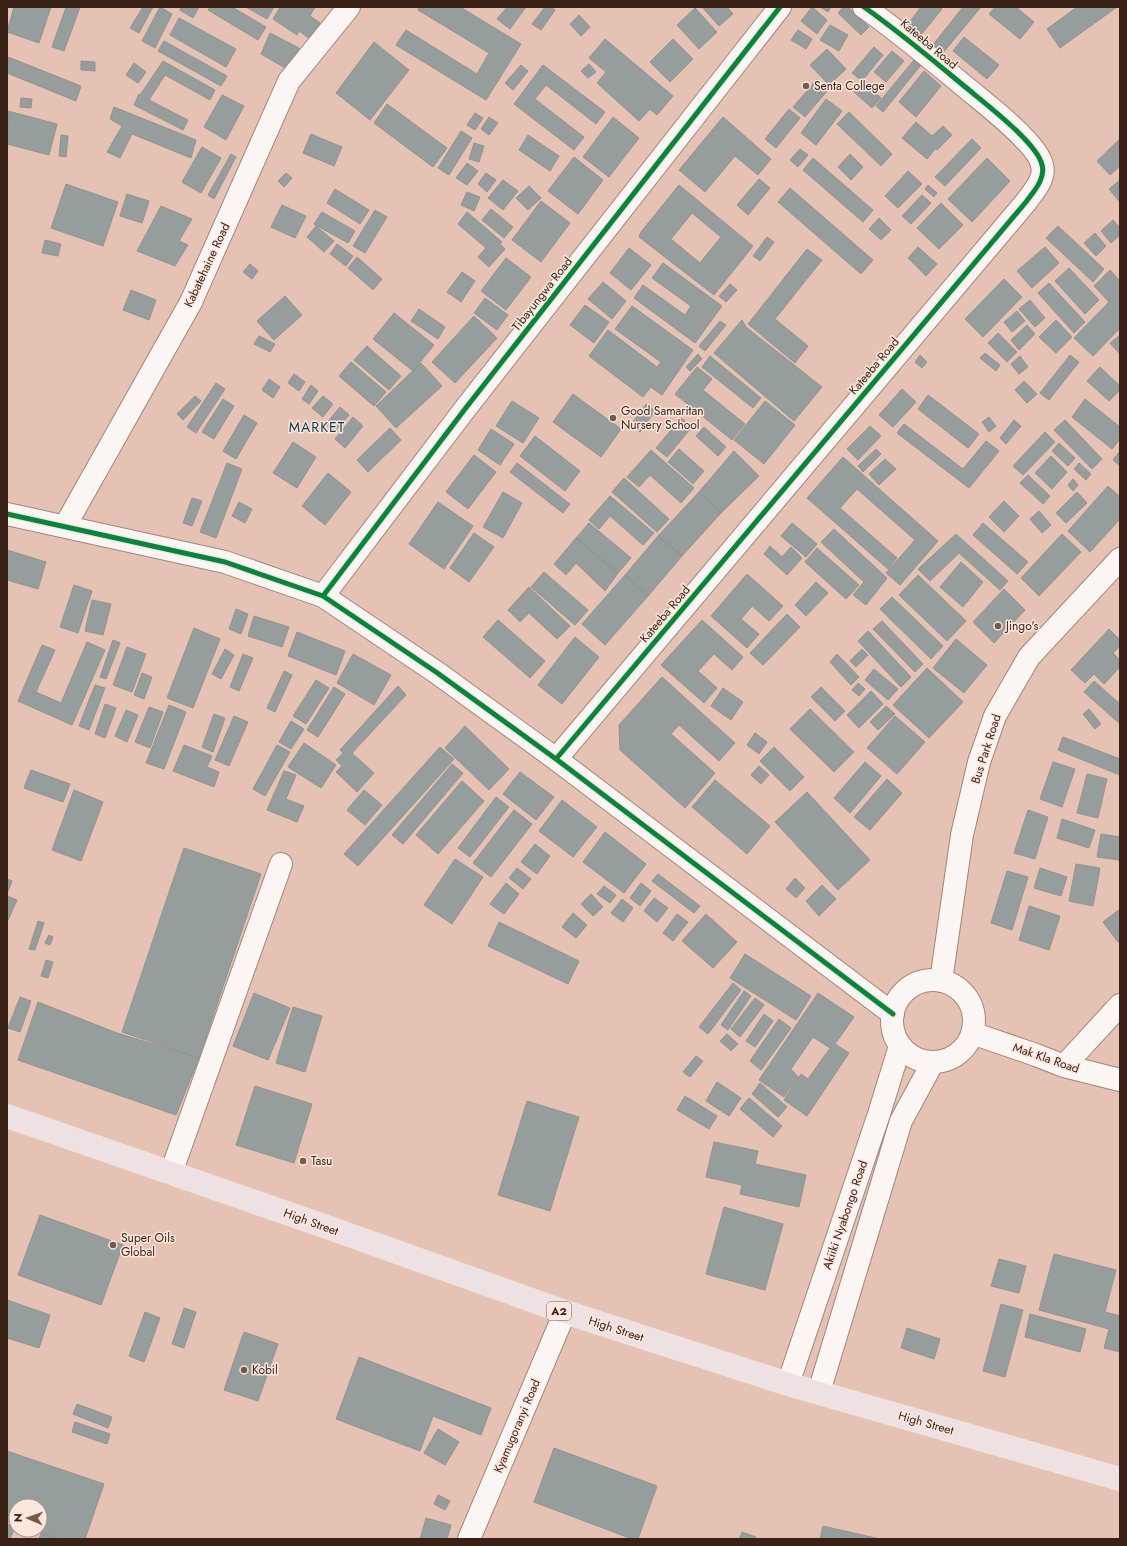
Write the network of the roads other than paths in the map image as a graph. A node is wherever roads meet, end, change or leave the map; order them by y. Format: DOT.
graph roads {
  1 [pos="349,7"];
  2 [pos="780,7"];
  3 [pos="864,7"];
  4 [pos="7,514"];
  5 [pos="65,526"];
  6 [pos="1120,559"];
  7 [pos="323,596"];
  8 [pos="556,759"];
  9 [pos="281,864"];
  10 [pos="941,981"];
  11 [pos="1120,1005"];
  12 [pos="893,1014"];
  13 [pos="972,1033"];
  14 [pos="900,1046"];
  15 [pos="933,1062"];
  16 [pos="1064,1066"];
  17 [pos="1120,1080"];
  18 [pos="7,1116"];
  19 [pos="171,1173"];
  20 [pos="565,1312"];
  21 [pos="788,1384"];
  22 [pos="819,1392"];
  23 [pos="1120,1478"];
  24 [pos="469,1539"];
  1 -- 5 [label="street, Kabatehaine Road"];
  2 -- 7 [label="street, Tibayungwa Road"];
  3 -- 8 [label="street, Kateeba Road"];
  4 -- 5 [label="street"];
  5 -- 7 [label="street"];
  6 -- 10 [label="street, Bus Park Road"];
  7 -- 8 [label="street"];
  8 -- 12 [label="street"];
  9 -- 19 [label="street"];
  10 -- 12 [label="street"];
  10 -- 13 [label="street"];
  11 -- 16 [label="street"];
  12 -- 14 [label="street"];
  13 -- 15 [label="street"];
  13 -- 16 [label="street, Mak Kla Road"];
  14 -- 15 [label="street"];
  14 -- 21 [label="street, Akiiki Nyabongo Road"];
  15 -- 22 [label="street, Akiiki Nyabongo Road"];
  16 -- 17 [label="street, Mak Kla Road"];
  18 -- 19 [label="main road, High Street / A2"];
  19 -- 20 [label="main road, High Street / A2"];
  20 -- 21 [label="main road, High Street / A2"];
  20 -- 24 [label="street, Kyamugoranyi Road"];
  21 -- 22 [label="main road, High Street / A2"];
  22 -- 23 [label="main road, High Street / A2"];
}
